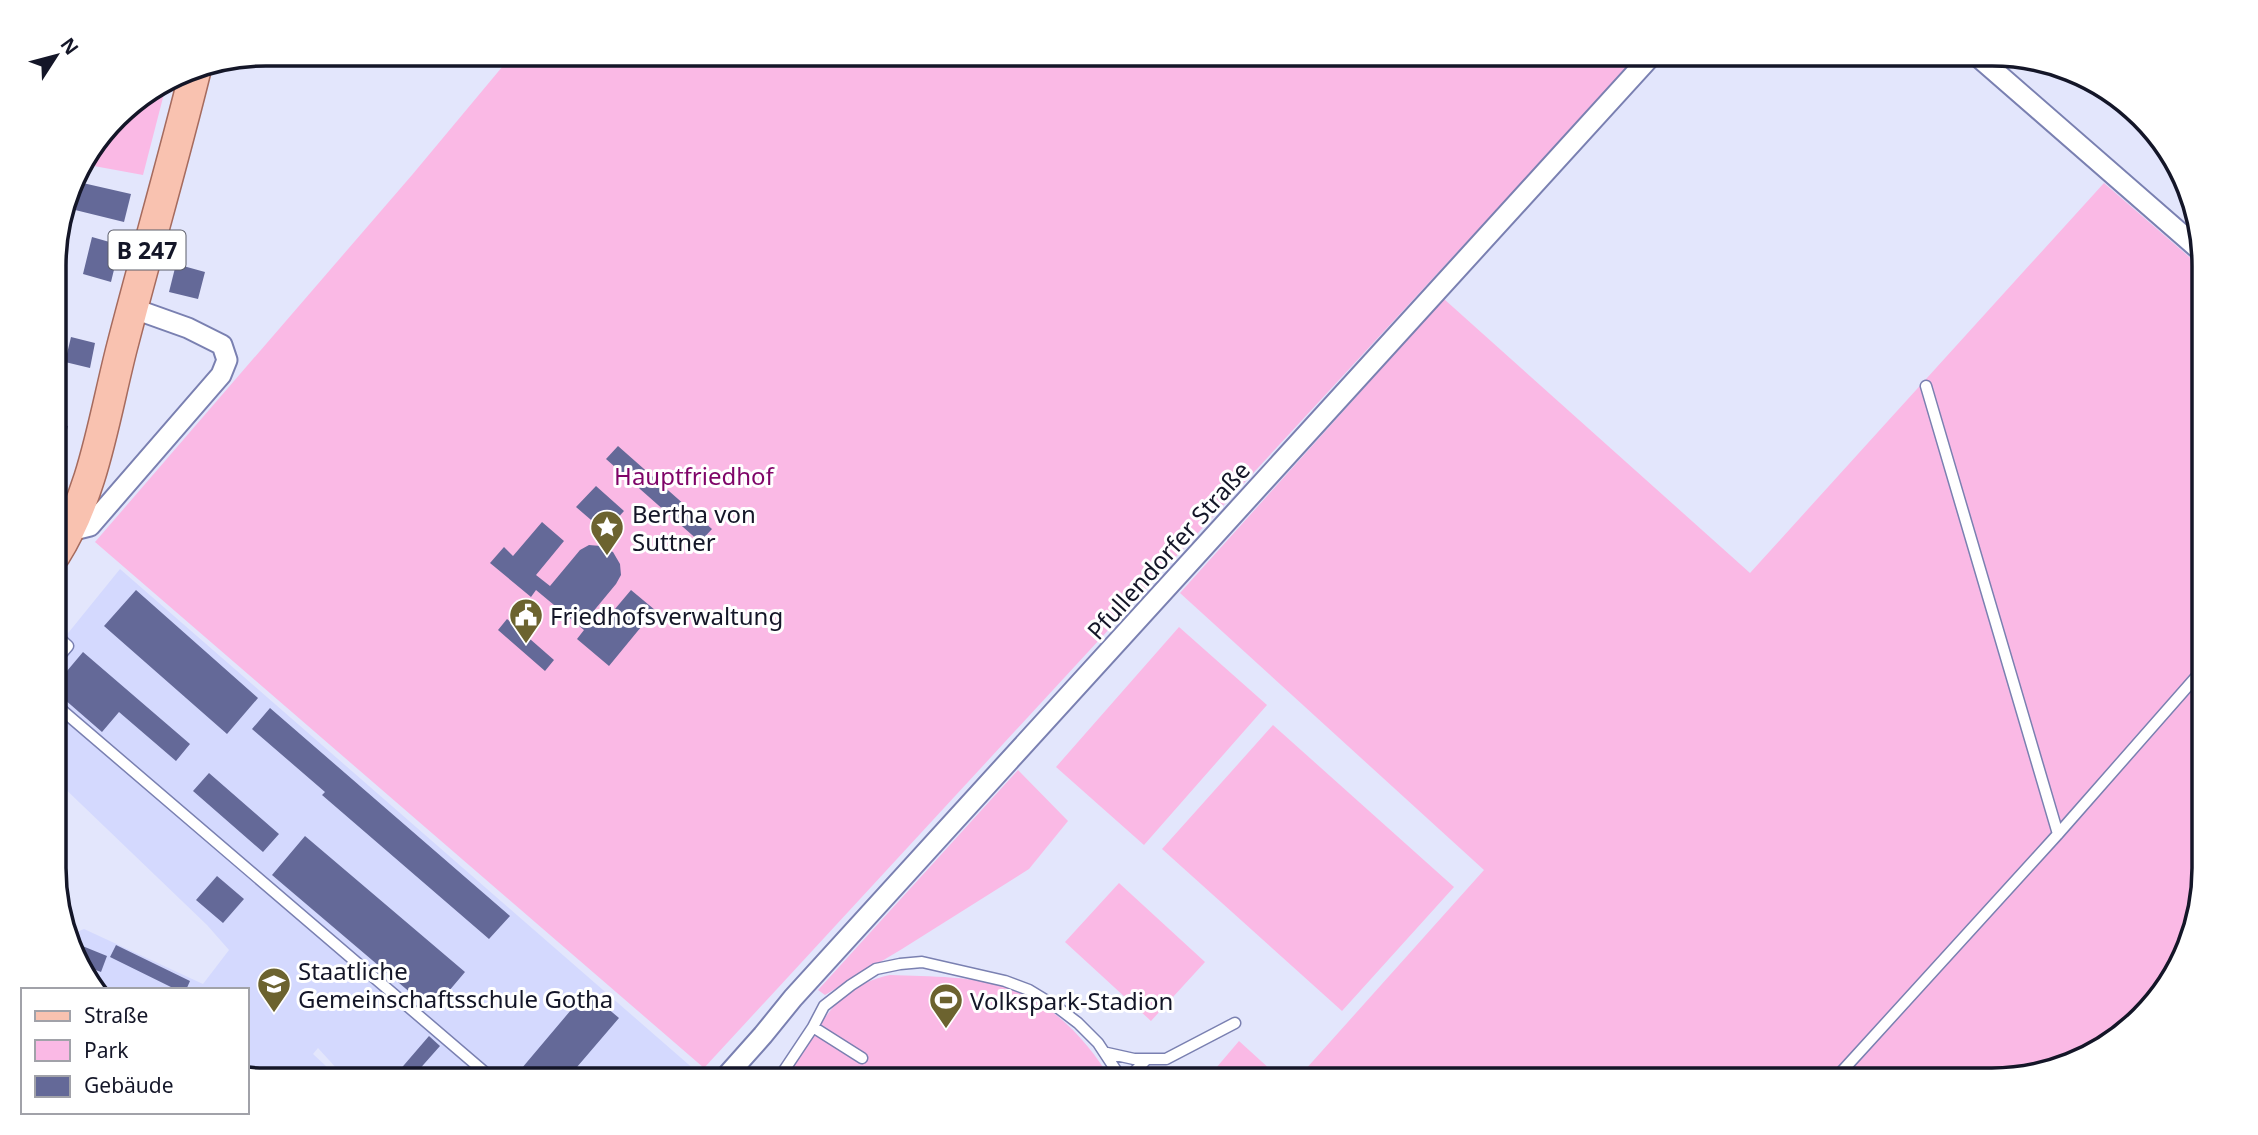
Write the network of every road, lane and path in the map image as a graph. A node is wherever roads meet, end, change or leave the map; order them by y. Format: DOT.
graph roads {
  1 [pos="1641,67"];
  2 [pos="1990,67"];
  3 [pos="193,81"];
  4 [pos="2190,242"];
  5 [pos="132,309"];
  6 [pos="1926,386"];
  7 [pos="67,533"];
  8 [pos="67,540"];
  9 [pos="2192,682"];
  10 [pos="67,714"];
  11 [pos="2058,834"];
  12 [pos="1235,1023"];
  13 [pos="813,1027"];
  14 [pos="1107,1053"];
  15 [pos="862,1058"];
  16 [pos="1147,1059"];
  17 [pos="480,1068"];
  18 [pos="733,1068"];
  19 [pos="786,1068"];
  20 [pos="1116,1068"];
  21 [pos="1137,1068"];
  22 [pos="1845,1068"];
  1 -- 18 [label="street, Pfullendorfer Straße"];
  2 -- 4 [label="street"];
  3 -- 5 [label="main road, B 247"];
  5 -- 7 [label="main road, B 247"];
  5 -- 8 [label="street"];
  6 -- 11 [label="lane"];
  9 -- 11 [label="lane"];
  10 -- 17 [label="lane"];
  11 -- 22 [label="lane"];
  12 -- 16 [label="lane"];
  13 -- 14 [label="lane"];
  13 -- 15 [label="lane"];
  13 -- 19 [label="lane"];
  14 -- 16 [label="lane"];
  14 -- 20 [label="lane"];
  16 -- 21 [label="lane"];
}
